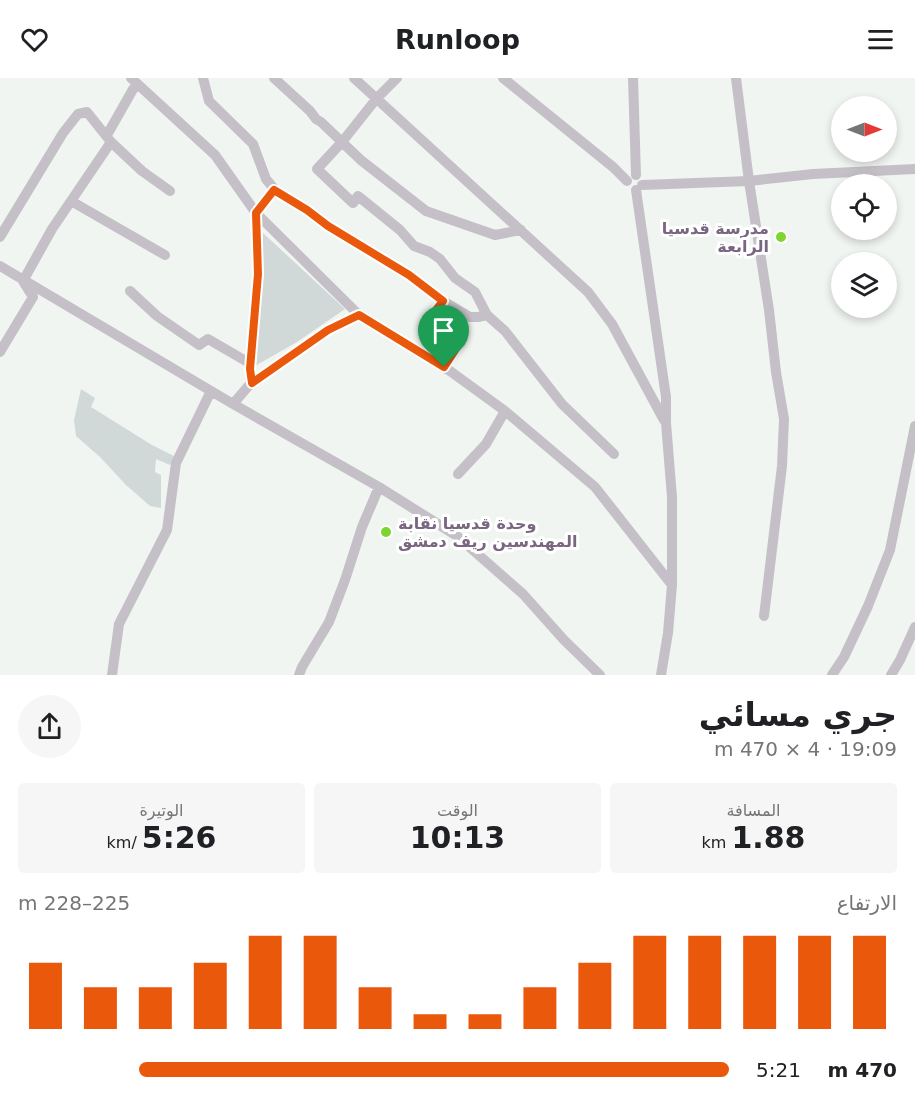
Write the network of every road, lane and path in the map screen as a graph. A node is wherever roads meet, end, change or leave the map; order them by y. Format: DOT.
graph roads {
  1 [pos="203,78"];
  2 [pos="274,78"];
  3 [pos="354,78"];
  4 [pos="397,78"];
  5 [pos="503,78"];
  6 [pos="633,78"];
  7 [pos="736,78"];
  8 [pos="134,81"];
  9 [pos="377,98"];
  10 [pos="109,139"];
  11 [pos="342,142"];
  12 [pos="915,169"];
  13 [pos="749,181"];
  14 [pos="635,183"];
  15 [pos="274,190"];
  16 [pos="170,191"];
  17 [pos="71,201"];
  18 [pos="256,213"];
  19 [pos="521,230"];
  20 [pos="0,237"];
  21 [pos="165,255"];
  22 [pos="0,266"];
  23 [pos="23,280"];
  24 [pos="130,291"];
  25 [pos="443,301"];
  26 [pos="359,315"];
  27 [pos="487,315"];
  28 [pos="0,352"];
  29 [pos="251,364"];
  30 [pos="444,367"];
  31 [pos="252,383"];
  32 [pos="212,391"];
  33 [pos="233,404"];
  34 [pos="505,411"];
  35 [pos="666,423"];
  36 [pos="915,426"];
  37 [pos="614,454"];
  38 [pos="458,474"];
  39 [pos="379,487"];
  40 [pos="672,585"];
  41 [pos="764,616"];
  42 [pos="915,627"];
  43 [pos="112,675"];
  44 [pos="299,675"];
  45 [pos="600,675"];
  46 [pos="661,675"];
  47 [pos="832,675"];
  48 [pos="891,675"];
  1 -- 15 [label="street"];
  2 -- 11 [label="street"];
  3 -- 9 [label="street"];
  4 -- 9 [label="street"];
  5 -- 14 [label="street"];
  6 -- 14 [label="street"];
  7 -- 13 [label="street"];
  8 -- 10 [label="street"];
  8 -- 18 [label="street"];
  9 -- 11 [label="street"];
  9 -- 19 [label="street"];
  10 -- 16 [label="street"];
  10 -- 17 [label="street"];
  10 -- 20 [label="street"];
  11 -- 19 [label="street"];
  11 -- 27 [label="street"];
  12 -- 13 [label="street"];
  13 -- 14 [label="street"];
  13 -- 41 [label="street"];
  14 -- 35 [label="street"];
  15 -- 18 [label="street"];
  15 -- 25 [label="street"];
  17 -- 21 [label="street"];
  17 -- 23 [label="street"];
  18 -- 26 [label="street"];
  18 -- 29 [label="street"];
  19 -- 35 [label="street"];
  22 -- 23 [label="street"];
  23 -- 28 [label="street"];
  23 -- 32 [label="street"];
  24 -- 29 [label="street"];
  25 -- 27 [label="street"];
  25 -- 30 [label="street"];
  26 -- 30 [label="street"];
  26 -- 31 [label="street"];
  27 -- 37 [label="street"];
  29 -- 31 [label="street"];
  30 -- 34 [label="street"];
  31 -- 33 [label="street"];
  32 -- 33 [label="street"];
  32 -- 43 [label="street"];
  33 -- 39 [label="street"];
  34 -- 38 [label="street"];
  34 -- 40 [label="street"];
  35 -- 40 [label="street"];
  36 -- 47 [label="street"];
  39 -- 44 [label="street"];
  39 -- 45 [label="street"];
  40 -- 46 [label="street"];
  42 -- 48 [label="street"];
}
